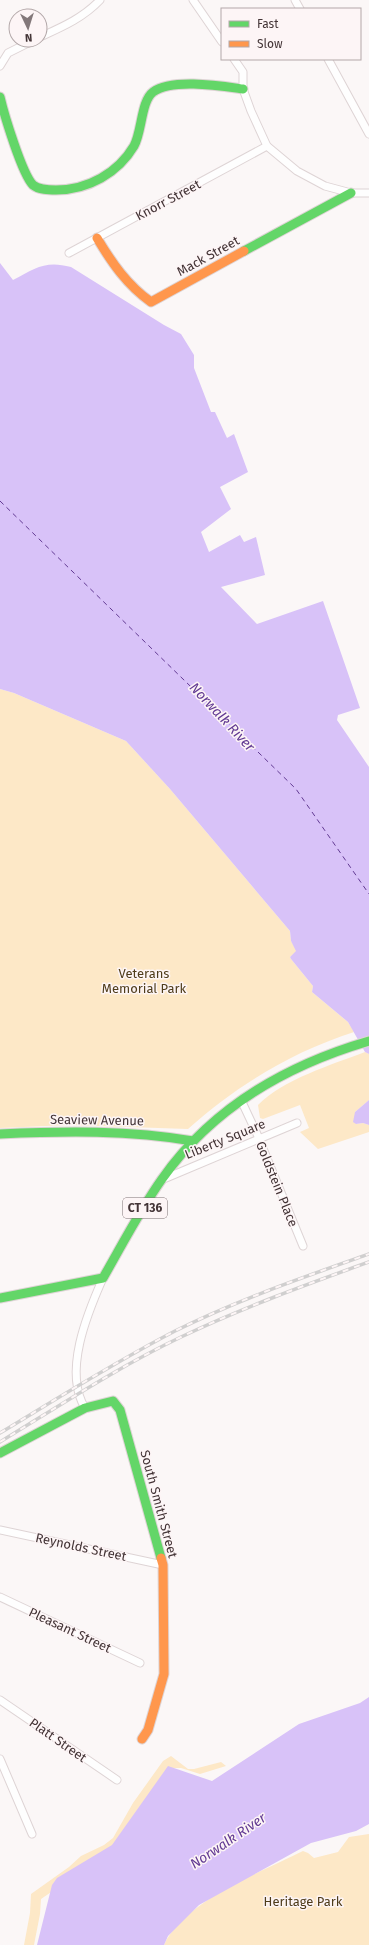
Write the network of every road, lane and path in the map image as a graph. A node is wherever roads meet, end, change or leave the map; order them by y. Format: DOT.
graph roads {
  1 [pos="100,0"];
  2 [pos="193,0"];
  3 [pos="202,0"];
  4 [pos="200,8"];
  5 [pos="48,34"];
  6 [pos="221,40"];
  7 [pos="18,48"];
  8 [pos="235,60"];
  9 [pos="329,60"];
  10 [pos="0,66"];
  11 [pos="243,89"];
  12 [pos="0,97"];
  13 [pos="369,134"];
  14 [pos="267,146"];
  15 [pos="351,193"];
  16 [pos="369,193"];
  17 [pos="97,238"];
  18 [pos="69,253"];
  19 [pos="369,1041"];
  20 [pos="241,1100"];
  21 [pos="297,1123"];
  22 [pos="0,1134"];
  23 [pos="259,1139"];
  24 [pos="193,1141"];
  25 [pos="162,1179"];
  26 [pos="303,1246"];
  27 [pos="103,1278"];
  28 [pos="0,1298"];
  29 [pos="85,1408"];
  30 [pos="0,1452"];
  31 [pos="0,1530"];
  32 [pos="163,1565"];
  33 [pos="0,1597"];
  34 [pos="140,1663"];
  35 [pos="0,1700"];
  36 [pos="142,1739"];
  37 [pos="0,1759"];
  38 [pos="116,1780"];
  39 [pos="32,1834"];
  1 -- 5 [label="street"];
  2 -- 4 [label="street"];
  3 -- 4 [label="street"];
  4 -- 6 [label="street"];
  7 -- 10 [label="street"];
  8 -- 11 [label="street"];
  9 -- 13 [label="street"];
  11 -- 12 [label="street"];
  11 -- 14 [label="street"];
  14 -- 15 [label="street"];
  14 -- 17 [label="street, Knorr Street"];
  15 -- 16 [label="street"];
  15 -- 17 [label="street, Mack Street"];
  17 -- 18 [label="street, Knorr Street"];
  19 -- 20 [label="street, Liberty Square / CT 136"];
  20 -- 23 [label="street, Goldstein Place"];
  20 -- 24 [label="street, Liberty Square / CT 136"];
  21 -- 23 [label="street, Liberty Square"];
  22 -- 24 [label="street, Seaview Avenue"];
  23 -- 25 [label="street, Liberty Square"];
  23 -- 26 [label="street, Goldstein Place"];
  24 -- 25 [label="street, CT 136"];
  25 -- 27 [label="street, CT 136"];
  27 -- 28 [label="street"];
  27 -- 29 [label="street"];
  29 -- 30 [label="street"];
  29 -- 32 [label="street, South Smith Street"];
  31 -- 32 [label="street, Reynolds Street"];
  32 -- 36 [label="street, South Smith Street"];
  33 -- 34 [label="street, Pleasant Street"];
  35 -- 38 [label="street, Platt Street"];
  37 -- 39 [label="street"];
}
